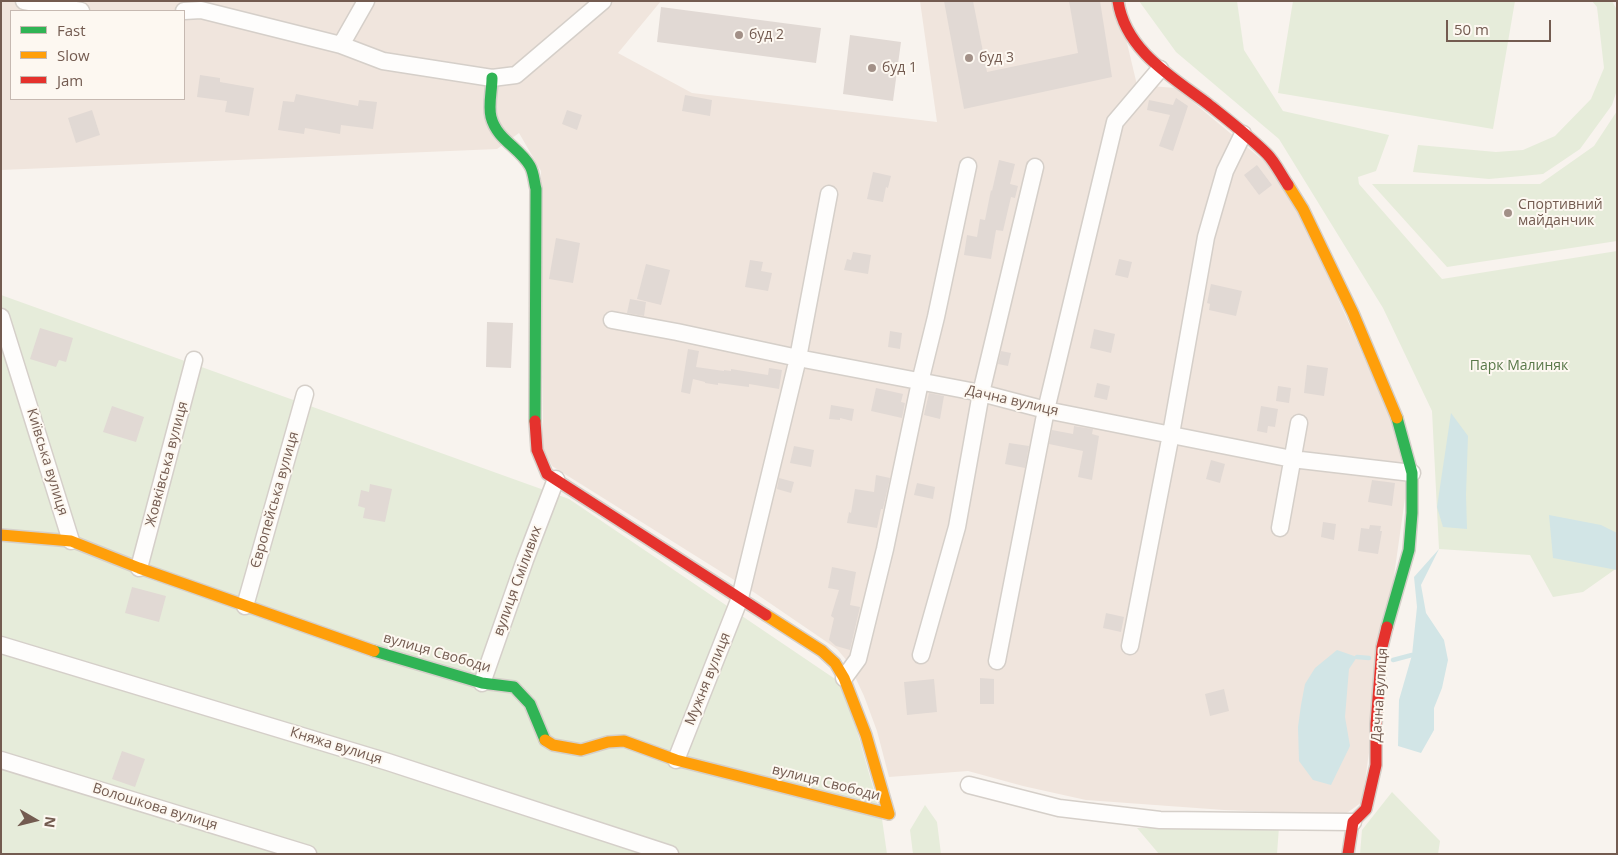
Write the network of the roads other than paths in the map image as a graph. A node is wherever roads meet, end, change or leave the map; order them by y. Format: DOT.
graph roads {
  1 [pos="24,1"];
  2 [pos="366,1"];
  3 [pos="603,1"];
  4 [pos="1118,1"];
  5 [pos="75,10"];
  6 [pos="185,11"];
  7 [pos="341,44"];
  8 [pos="1160,69"];
  9 [pos="492,78"];
  10 [pos="1243,134"];
  11 [pos="968,166"];
  12 [pos="1035,167"];
  13 [pos="829,194"];
  14 [pos="1,317"];
  15 [pos="612,320"];
  16 [pos="798,358"];
  17 [pos="194,360"];
  18 [pos="920,382"];
  19 [pos="981,393"];
  20 [pos="304,394"];
  21 [pos="1046,410"];
  22 [pos="1299,423"];
  23 [pos="1171,434"];
  24 [pos="1292,459"];
  25 [pos="1412,473"];
  26 [pos="556,479"];
  27 [pos="1280,528"];
  28 [pos="1,535"];
  29 [pos="71,541"];
  30 [pos="139,568"];
  31 [pos="740,598"];
  32 [pos="245,606"];
  33 [pos="1,645"];
  34 [pos="1130,646"];
  35 [pos="921,655"];
  36 [pos="997,660"];
  37 [pos="844,678"];
  38 [pos="482,683"];
  39 [pos="1,760"];
  40 [pos="676,760"];
  41 [pos="969,785"];
  42 [pos="1353,822"];
  43 [pos="308,854"];
  44 [pos="670,854"];
  45 [pos="1348,854"];
  1 -- 5 [label="street"];
  2 -- 7 [label="street"];
  3 -- 9 [label="street"];
  4 -- 8 [label="street, Дачна вулиця"];
  6 -- 7 [label="street"];
  7 -- 9 [label="street"];
  8 -- 10 [label="street, Дачна вулиця"];
  8 -- 21 [label="street"];
  9 -- 26 [label="street"];
  10 -- 23 [label="street"];
  10 -- 25 [label="street, Дачна вулиця"];
  11 -- 18 [label="street"];
  12 -- 19 [label="street"];
  13 -- 16 [label="street, Мужня вулиця"];
  14 -- 29 [label="street, Київська вулиця"];
  15 -- 16 [label="street, Дачна вулиця"];
  16 -- 18 [label="street, Дачна вулиця"];
  16 -- 31 [label="street, Мужня вулиця"];
  17 -- 30 [label="street, Жовківська вулиця"];
  18 -- 19 [label="street, Дачна вулиця"];
  18 -- 37 [label="street"];
  19 -- 21 [label="street, Дачна вулиця"];
  19 -- 35 [label="street"];
  20 -- 32 [label="street, Європейська вулиця"];
  21 -- 23 [label="street, Дачна вулиця"];
  21 -- 36 [label="street"];
  22 -- 24 [label="street"];
  23 -- 24 [label="street, Дачна вулиця"];
  23 -- 34 [label="street"];
  24 -- 25 [label="street, Дачна вулиця"];
  24 -- 27 [label="street"];
  25 -- 42 [label="street, Дачна вулиця"];
  26 -- 31 [label="street"];
  26 -- 38 [label="street, вулиця Сміливих"];
  28 -- 29 [label="street"];
  29 -- 30 [label="street, вулиця Свободи"];
  30 -- 32 [label="street, вулиця Свободи"];
  31 -- 37 [label="street"];
  31 -- 40 [label="street, Мужня вулиця"];
  32 -- 38 [label="street, вулиця Свободи"];
  33 -- 44 [label="street, Княжа вулиця"];
  37 -- 40 [label="street, вулиця Свободи"];
  38 -- 40 [label="street, вулиця Свободи"];
  39 -- 43 [label="street, Волошкова вулиця"];
  41 -- 42 [label="street"];
  42 -- 45 [label="street, Дачна вулиця"];
}
